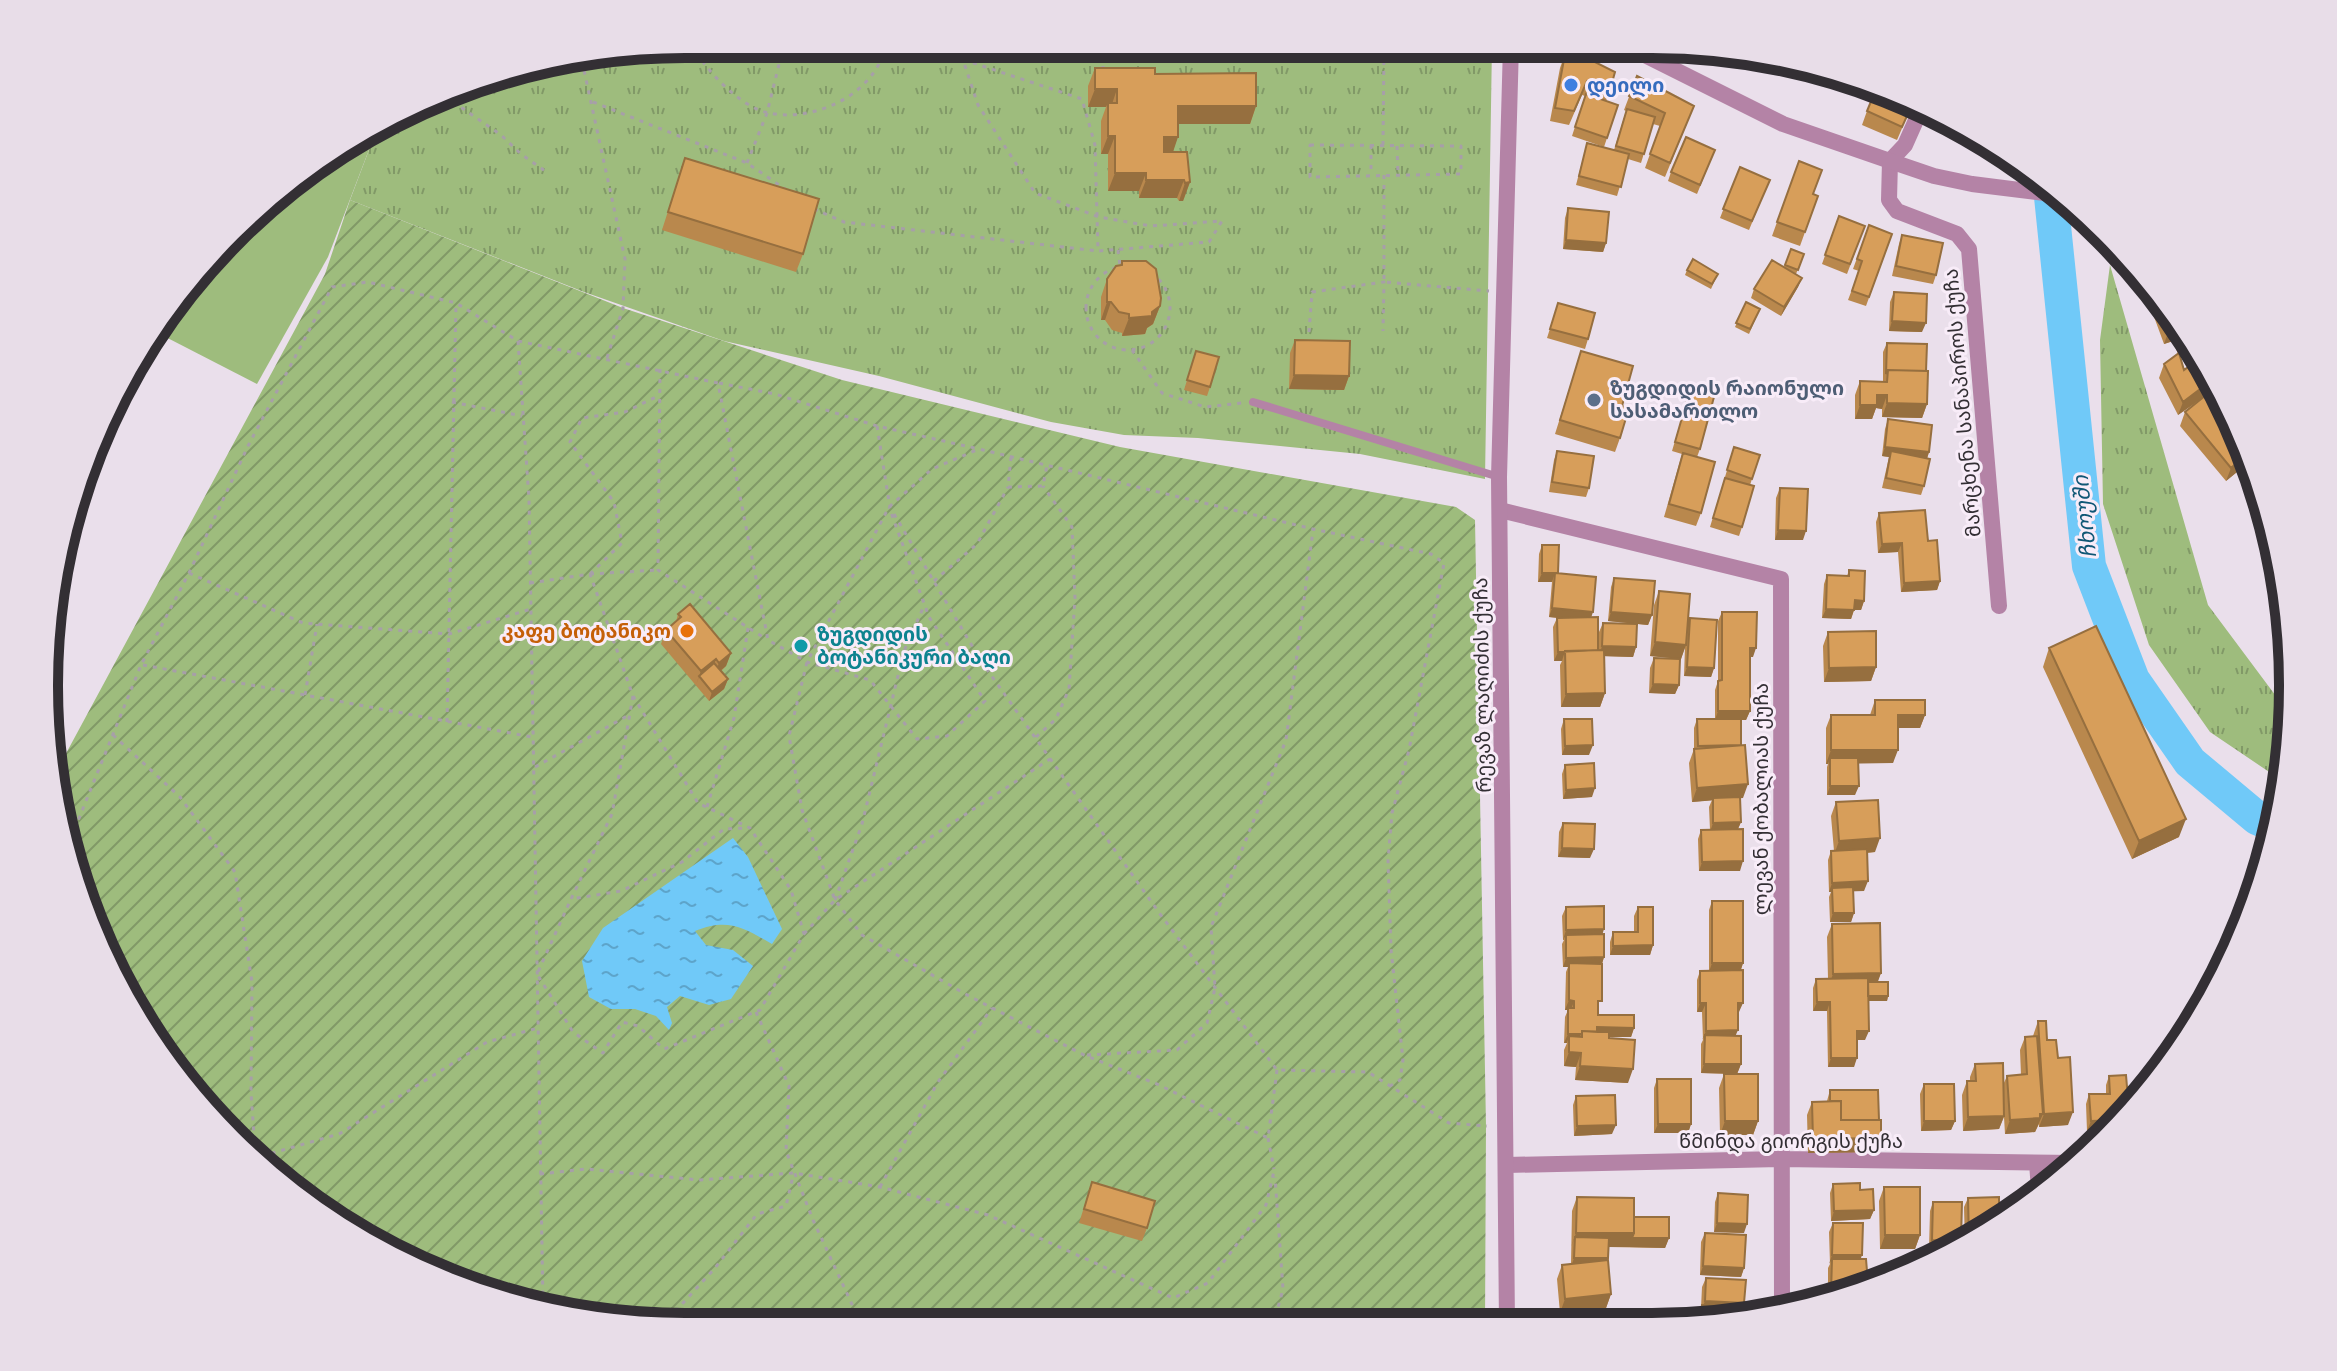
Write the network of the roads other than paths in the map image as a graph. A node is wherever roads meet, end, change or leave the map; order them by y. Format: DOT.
graph roads {
  1 [pos="1511,58"];
  2 [pos="1651,58"];
  3 [pos="1917,118"];
  4 [pos="1890,161"];
  5 [pos="2038,192"];
  6 [pos="1253,402"];
  7 [pos="1499,477"];
  8 [pos="1500,510"];
  9 [pos="1999,606"];
  10 [pos="1781,1159"];
  11 [pos="2037,1163"];
  12 [pos="2058,1163"];
  13 [pos="1507,1165"];
  14 [pos="2038,1179"];
  15 [pos="1782,1299"];
  16 [pos="1507,1313"];
  1 -- 7 [label="street, რევაზ ლაღიძის ქუჩა"];
  2 -- 4 [label="street"];
  3 -- 4 [label="street"];
  4 -- 5 [label="street"];
  4 -- 9 [label="street, მარცხენა სანაპიროს ქუჩა"];
  6 -- 7 [label="lane"];
  7 -- 8 [label="street, რევაზ ლაღიძის ქუჩა"];
  8 -- 10 [label="street, ლევან ქობალიას ქუჩა"];
  8 -- 13 [label="street, რევაზ ლაღიძის ქუჩა"];
  10 -- 11 [label="street, წმინდა გიორგის ქუჩა"];
  10 -- 13 [label="street, წმინდა გიორგის ქუჩა"];
  10 -- 15 [label="street, ლევან ქობალიას ქუჩა"];
  11 -- 12 [label="street, წმინდა გიორგის ქუჩა"];
  11 -- 14 [label="street"];
  13 -- 16 [label="street, რევაზ ლაღიძის ქუჩა"];
}
